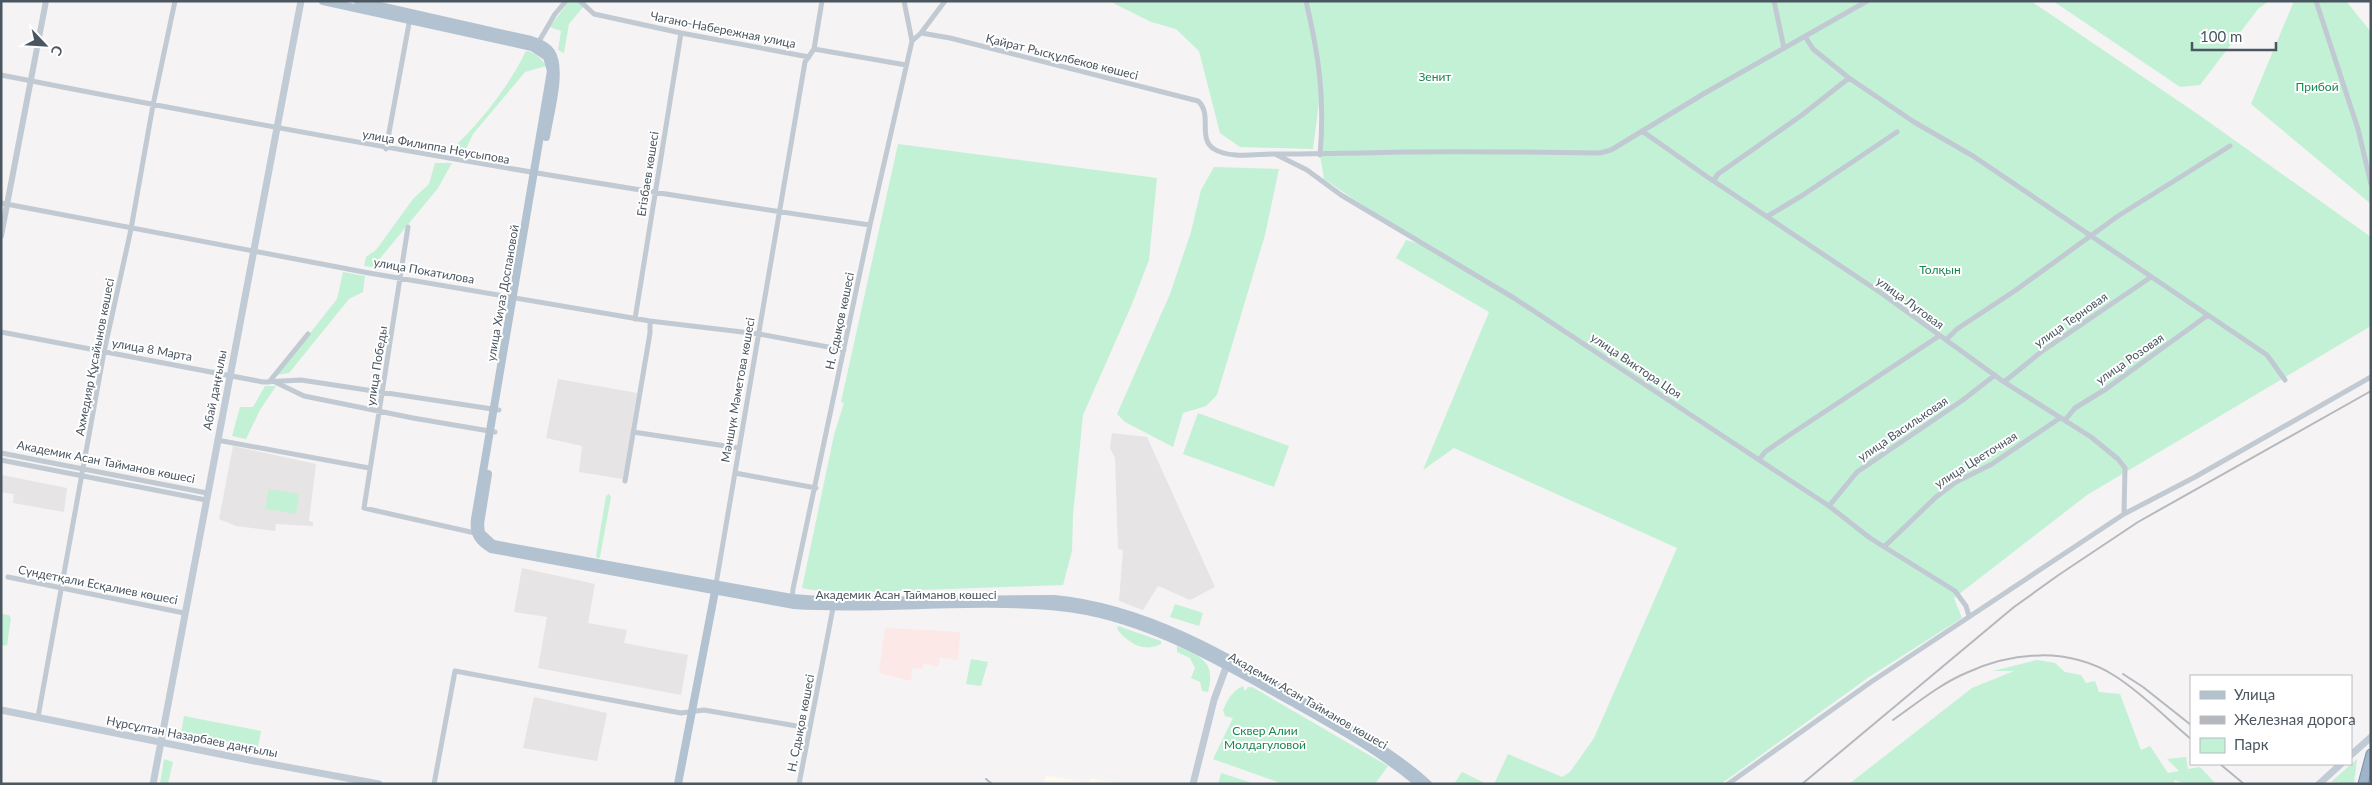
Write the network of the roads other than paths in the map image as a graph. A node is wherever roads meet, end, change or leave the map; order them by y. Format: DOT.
graph roads {
  1 [pos="46,1"];
  2 [pos="174,1"];
  3 [pos="301,1"];
  4 [pos="323,1"];
  5 [pos="358,1"];
  6 [pos="566,1"];
  7 [pos="580,1"];
  8 [pos="822,1"];
  9 [pos="904,1"];
  10 [pos="945,1"];
  11 [pos="1306,1"];
  12 [pos="1774,1"];
  13 [pos="1867,1"];
  14 [pos="2316,1"];
  15 [pos="411,16"];
  16 [pos="682,33"];
  17 [pos="921,33"];
  18 [pos="1806,38"];
  19 [pos="912,41"];
  20 [pos="538,43"];
  21 [pos="1784,48"];
  22 [pos="814,49"];
  23 [pos="809,57"];
  24 [pos="906,65"];
  25 [pos="1,75"];
  26 [pos="1848,78"];
  27 [pos="31,81"];
  28 [pos="152,106"];
  29 [pos="276,128"];
  30 [pos="1642,131"];
  31 [pos="1896,132"];
  32 [pos="2230,146"];
  33 [pos="386,149"];
  34 [pos="1275,154"];
  35 [pos="1320,156"];
  36 [pos="537,174"];
  37 [pos="1714,180"];
  38 [pos="2371,184"];
  39 [pos="655,193"];
  40 [pos="4,204"];
  41 [pos="778,213"];
  42 [pos="1768,216"];
  43 [pos="870,225"];
  44 [pos="408,227"];
  45 [pos="131,229"];
  46 [pos="1,236"];
  47 [pos="2092,236"];
  48 [pos="253,251"];
  49 [pos="2151,276"];
  50 [pos="401,278"];
  51 [pos="515,297"];
  52 [pos="2208,315"];
  53 [pos="635,318"];
  54 [pos="650,321"];
  55 [pos="1,332"];
  56 [pos="308,334"];
  57 [pos="759,334"];
  58 [pos="1939,336"];
  59 [pos="1946,340"];
  60 [pos="844,350"];
  61 [pos="104,352"];
  62 [pos="230,374"];
  63 [pos="1996,375"];
  64 [pos="2371,377"];
  65 [pos="2285,380"];
  66 [pos="272,382"];
  67 [pos="2004,382"];
  68 [pos="383,392"];
  69 [pos="496,410"];
  70 [pos="379,411"];
  71 [pos="2063,419"];
  72 [pos="493,431"];
  73 [pos="634,432"];
  74 [pos="217,440"];
  75 [pos="740,448"];
  76 [pos="1,453"];
  77 [pos="1,460"];
  78 [pos="1759,460"];
  79 [pos="369,468"];
  80 [pos="83,469"];
  81 [pos="735,473"];
  82 [pos="82,476"];
  83 [pos="625,481"];
  84 [pos="816,488"];
  85 [pos="206,497"];
  86 [pos="1829,506"];
  87 [pos="364,508"];
  88 [pos="2124,514"];
  89 [pos="478,533"];
  90 [pos="1885,546"];
  91 [pos="8,577"];
  92 [pos="715,588"];
  93 [pos="61,589"];
  94 [pos="793,602"];
  95 [pos="892,603"];
  96 [pos="833,608"];
  97 [pos="184,612"];
  98 [pos="1969,616"];
  99 [pos="1228,663"];
  100 [pos="1,710"];
  101 [pos="691,712"];
  102 [pos="38,717"];
  103 [pos="808,728"];
  104 [pos="2371,737"];
  105 [pos="160,741"];
  106 [pos="2352,754"];
  107 [pos="2371,754"];
  108 [pos="2340,765"];
  109 [pos="153,784"];
  110 [pos="379,784"];
  111 [pos="434,784"];
  112 [pos="678,784"];
  113 [pos="799,784"];
  114 [pos="1192,784"];
  115 [pos="1419,784"];
  116 [pos="1428,784"];
  117 [pos="1728,784"];
  118 [pos="2319,784"];
  119 [pos="2363,784"];
  1 -- 27 [label="street"];
  2 -- 28 [label="street, Ахмедияр Құсайынов көшесі"];
  3 -- 29 [label="main road, Абай даңғылы"];
  4 -- 15 [label="main road"];
  5 -- 15 [label="main road"];
  6 -- 20 [label="street"];
  7 -- 16 [label="street, Чагано-Набережная улица"];
  8 -- 22 [label="street, Мәншүк Мәметова көшесі"];
  9 -- 19 [label="street"];
  10 -- 17 [label="street"];
  11 -- 35 [label="street"];
  12 -- 21 [label="street"];
  13 -- 18 [label="street"];
  14 -- 38 [label="street"];
  15 -- 20 [label="main road"];
  15 -- 33 [label="street"];
  15 -- 36 [label="main road, улица Хиуаз Доспановой"];
  16 -- 23 [label="street, Чагано-Набережная улица"];
  16 -- 39 [label="street, Егізбаев көшесі"];
  17 -- 19 [label="street"];
  17 -- 34 [label="street, Қайрат Рысқұлбеков көшесі"];
  18 -- 21 [label="street"];
  18 -- 26 [label="street"];
  19 -- 24 [label="street, Н. Сдықов көшесі"];
  20 -- 36 [label="main road, улица Хиуаз Доспановой"];
  21 -- 30 [label="street"];
  22 -- 23 [label="street, Мәншүк Мәметова көшесі"];
  22 -- 24 [label="street"];
  23 -- 41 [label="street, Мәншүк Мәметова көшесі"];
  24 -- 43 [label="street, Н. Сдықов көшесі"];
  25 -- 27 [label="street, улица Филиппа Неусыпова"];
  26 -- 37 [label="street"];
  26 -- 47 [label="street"];
  27 -- 28 [label="street, улица Филиппа Неусыпова"];
  27 -- 40 [label="street"];
  28 -- 29 [label="street, улица Филиппа Неусыпова"];
  28 -- 45 [label="street, Ахмедияр Құсайынов көшесі"];
  29 -- 33 [label="street, улица Филиппа Неусыпова"];
  29 -- 48 [label="main road, Абай даңғылы"];
  30 -- 35 [label="street"];
  30 -- 37 [label="street, улица Луговая"];
  31 -- 42 [label="street"];
  32 -- 47 [label="street"];
  33 -- 36 [label="street, улица Филиппа Неусыпова"];
  34 -- 35 [label="street"];
  34 -- 78 [label="street, улица Виктора Цоя"];
  36 -- 39 [label="street, улица Филиппа Неусыпова"];
  36 -- 51 [label="main road, улица Хиуаз Доспановой"];
  37 -- 42 [label="street, улица Луговая"];
  39 -- 41 [label="street, улица Филиппа Неусыпова"];
  39 -- 53 [label="street, Егізбаев көшесі"];
  40 -- 45 [label="street, улица Покатилова"];
  40 -- 46 [label="street"];
  41 -- 43 [label="street, улица Филиппа Неусыпова"];
  41 -- 57 [label="street, Мәншүк Мәметова көшесі"];
  42 -- 58 [label="street, улица Луговая"];
  43 -- 60 [label="street, Н. Сдықов көшесі"];
  44 -- 50 [label="street, улица Победы"];
  45 -- 48 [label="street, улица Покатилова"];
  45 -- 61 [label="street, Ахмедияр Құсайынов көшесі"];
  47 -- 49 [label="street"];
  47 -- 59 [label="street"];
  48 -- 50 [label="street, улица Покатилова"];
  48 -- 62 [label="main road, Абай даңғылы"];
  49 -- 52 [label="street"];
  49 -- 67 [label="street, улица Терновая"];
  50 -- 51 [label="street, улица Покатилова"];
  50 -- 68 [label="street, улица Победы"];
  51 -- 53 [label="street, улица Покатилова"];
  51 -- 69 [label="main road, улица Хиуаз Доспановой"];
  52 -- 65 [label="street"];
  52 -- 71 [label="street, улица Розовая"];
  53 -- 54 [label="street, улица Покатилова"];
  54 -- 57 [label="street, улица Покатилова"];
  54 -- 73 [label="street"];
  55 -- 61 [label="street, улица 8 Марта"];
  56 -- 66 [label="street"];
  57 -- 60 [label="street, улица Покатилова"];
  57 -- 75 [label="street, Мәншүк Мәметова көшесі"];
  58 -- 59 [label="street, улица Луговая"];
  58 -- 78 [label="street"];
  59 -- 63 [label="street, улица Луговая"];
  60 -- 84 [label="street, Н. Сдықов көшесі"];
  61 -- 62 [label="street, улица 8 Марта"];
  61 -- 80 [label="street, Ахмедияр Құсайынов көшесі"];
  62 -- 66 [label="street, улица 8 Марта"];
  62 -- 74 [label="main road, Абай даңғылы"];
  63 -- 67 [label="street, улица Луговая"];
  63 -- 86 [label="street, улица Васильковая"];
  64 -- 88 [label="street"];
  66 -- 68 [label="street, улица 8 Марта"];
  66 -- 70 [label="street, улица 8 Марта"];
  67 -- 71 [label="street, улица Луговая"];
  68 -- 69 [label="street, улица 8 Марта"];
  68 -- 70 [label="street, улица Победы"];
  69 -- 72 [label="main road, улица Хиуаз Доспановой"];
  70 -- 72 [label="street, улица 8 Марта"];
  70 -- 79 [label="street, улица Победы"];
  71 -- 88 [label="street, улица Луговая"];
  71 -- 90 [label="street, улица Цветочная"];
  72 -- 89 [label="main road, улица Хиуаз Доспановой"];
  73 -- 75 [label="street"];
  73 -- 83 [label="street"];
  74 -- 79 [label="street"];
  74 -- 85 [label="main road, Абай даңғылы"];
  75 -- 81 [label="street, Мәншүк Мәметова көшесі"];
  76 -- 80 [label="street, Академик Асан Тайманов көшесі"];
  77 -- 82 [label="street, Академик Асан Тайманов көшесі"];
  78 -- 86 [label="street, улица Виктора Цоя"];
  79 -- 87 [label="street, улица Победы"];
  80 -- 82 [label="street, Ахмедияр Құсайынов көшесі"];
  80 -- 85 [label="street, Академик Асан Тайманов көшесі"];
  81 -- 84 [label="street"];
  81 -- 92 [label="street, Мәншүк Мәметова көшесі"];
  82 -- 85 [label="street, Академик Асан Тайманов көшесі"];
  82 -- 93 [label="street, Ахмедияр Құсайынов көшесі"];
  84 -- 94 [label="street, Н. Сдықов көшесі"];
  85 -- 97 [label="main road, Абай даңғылы"];
  86 -- 90 [label="street, улица Виктора Цоя"];
  87 -- 89 [label="street, Академик Асан Тайманов көшесі"];
  88 -- 98 [label="street"];
  89 -- 92 [label="main road, Академик Асан Тайманов көшесі"];
  90 -- 98 [label="street, улица Виктора Цоя"];
  91 -- 93 [label="street, Сүндетқали Есқалиев көшесі"];
  92 -- 94 [label="main road, Академик Асан Тайманов көшесі"];
  92 -- 101 [label="main road, Мәншүк Мәметова көшесі"];
  93 -- 97 [label="street, Сүндетқали Есқалиев көшесі"];
  93 -- 102 [label="street, Ахмедияр Құсайынов көшесі"];
  94 -- 95 [label="main road, Академик Асан Тайманов көшесі"];
  94 -- 96 [label="main road, Академик Асан Тайманов көшесі"];
  95 -- 96 [label="main road, Академик Асан Тайманов көшесі"];
  95 -- 99 [label="main road, Академик Асан Тайманов көшесі"];
  96 -- 103 [label="street, Н. Сдықов көшесі"];
  97 -- 105 [label="main road, Абай даңғылы"];
  98 -- 117 [label="street"];
  99 -- 114 [label="main road"];
  99 -- 115 [label="main road, Академик Асан Тайманов көшесі"];
  99 -- 116 [label="main road, Академик Асан Тайманов көшесі"];
  100 -- 102 [label="main road, Нұрсұлтан Назарбаев даңғылы"];
  101 -- 103 [label="street"];
  101 -- 111 [label="street"];
  101 -- 112 [label="main road, Мәншүк Мәметова көшесі"];
  102 -- 105 [label="main road, Нұрсұлтан Назарбаев даңғылы"];
  103 -- 113 [label="street, Н. Сдықов көшесі"];
  104 -- 106 [label="main road"];
  105 -- 109 [label="main road, Абай даңғылы"];
  105 -- 110 [label="main road, Нұрсұлтан Назарбаев даңғылы"];
  107 -- 119 [label="highway"];
  108 -- 118 [label="main road"];
}
